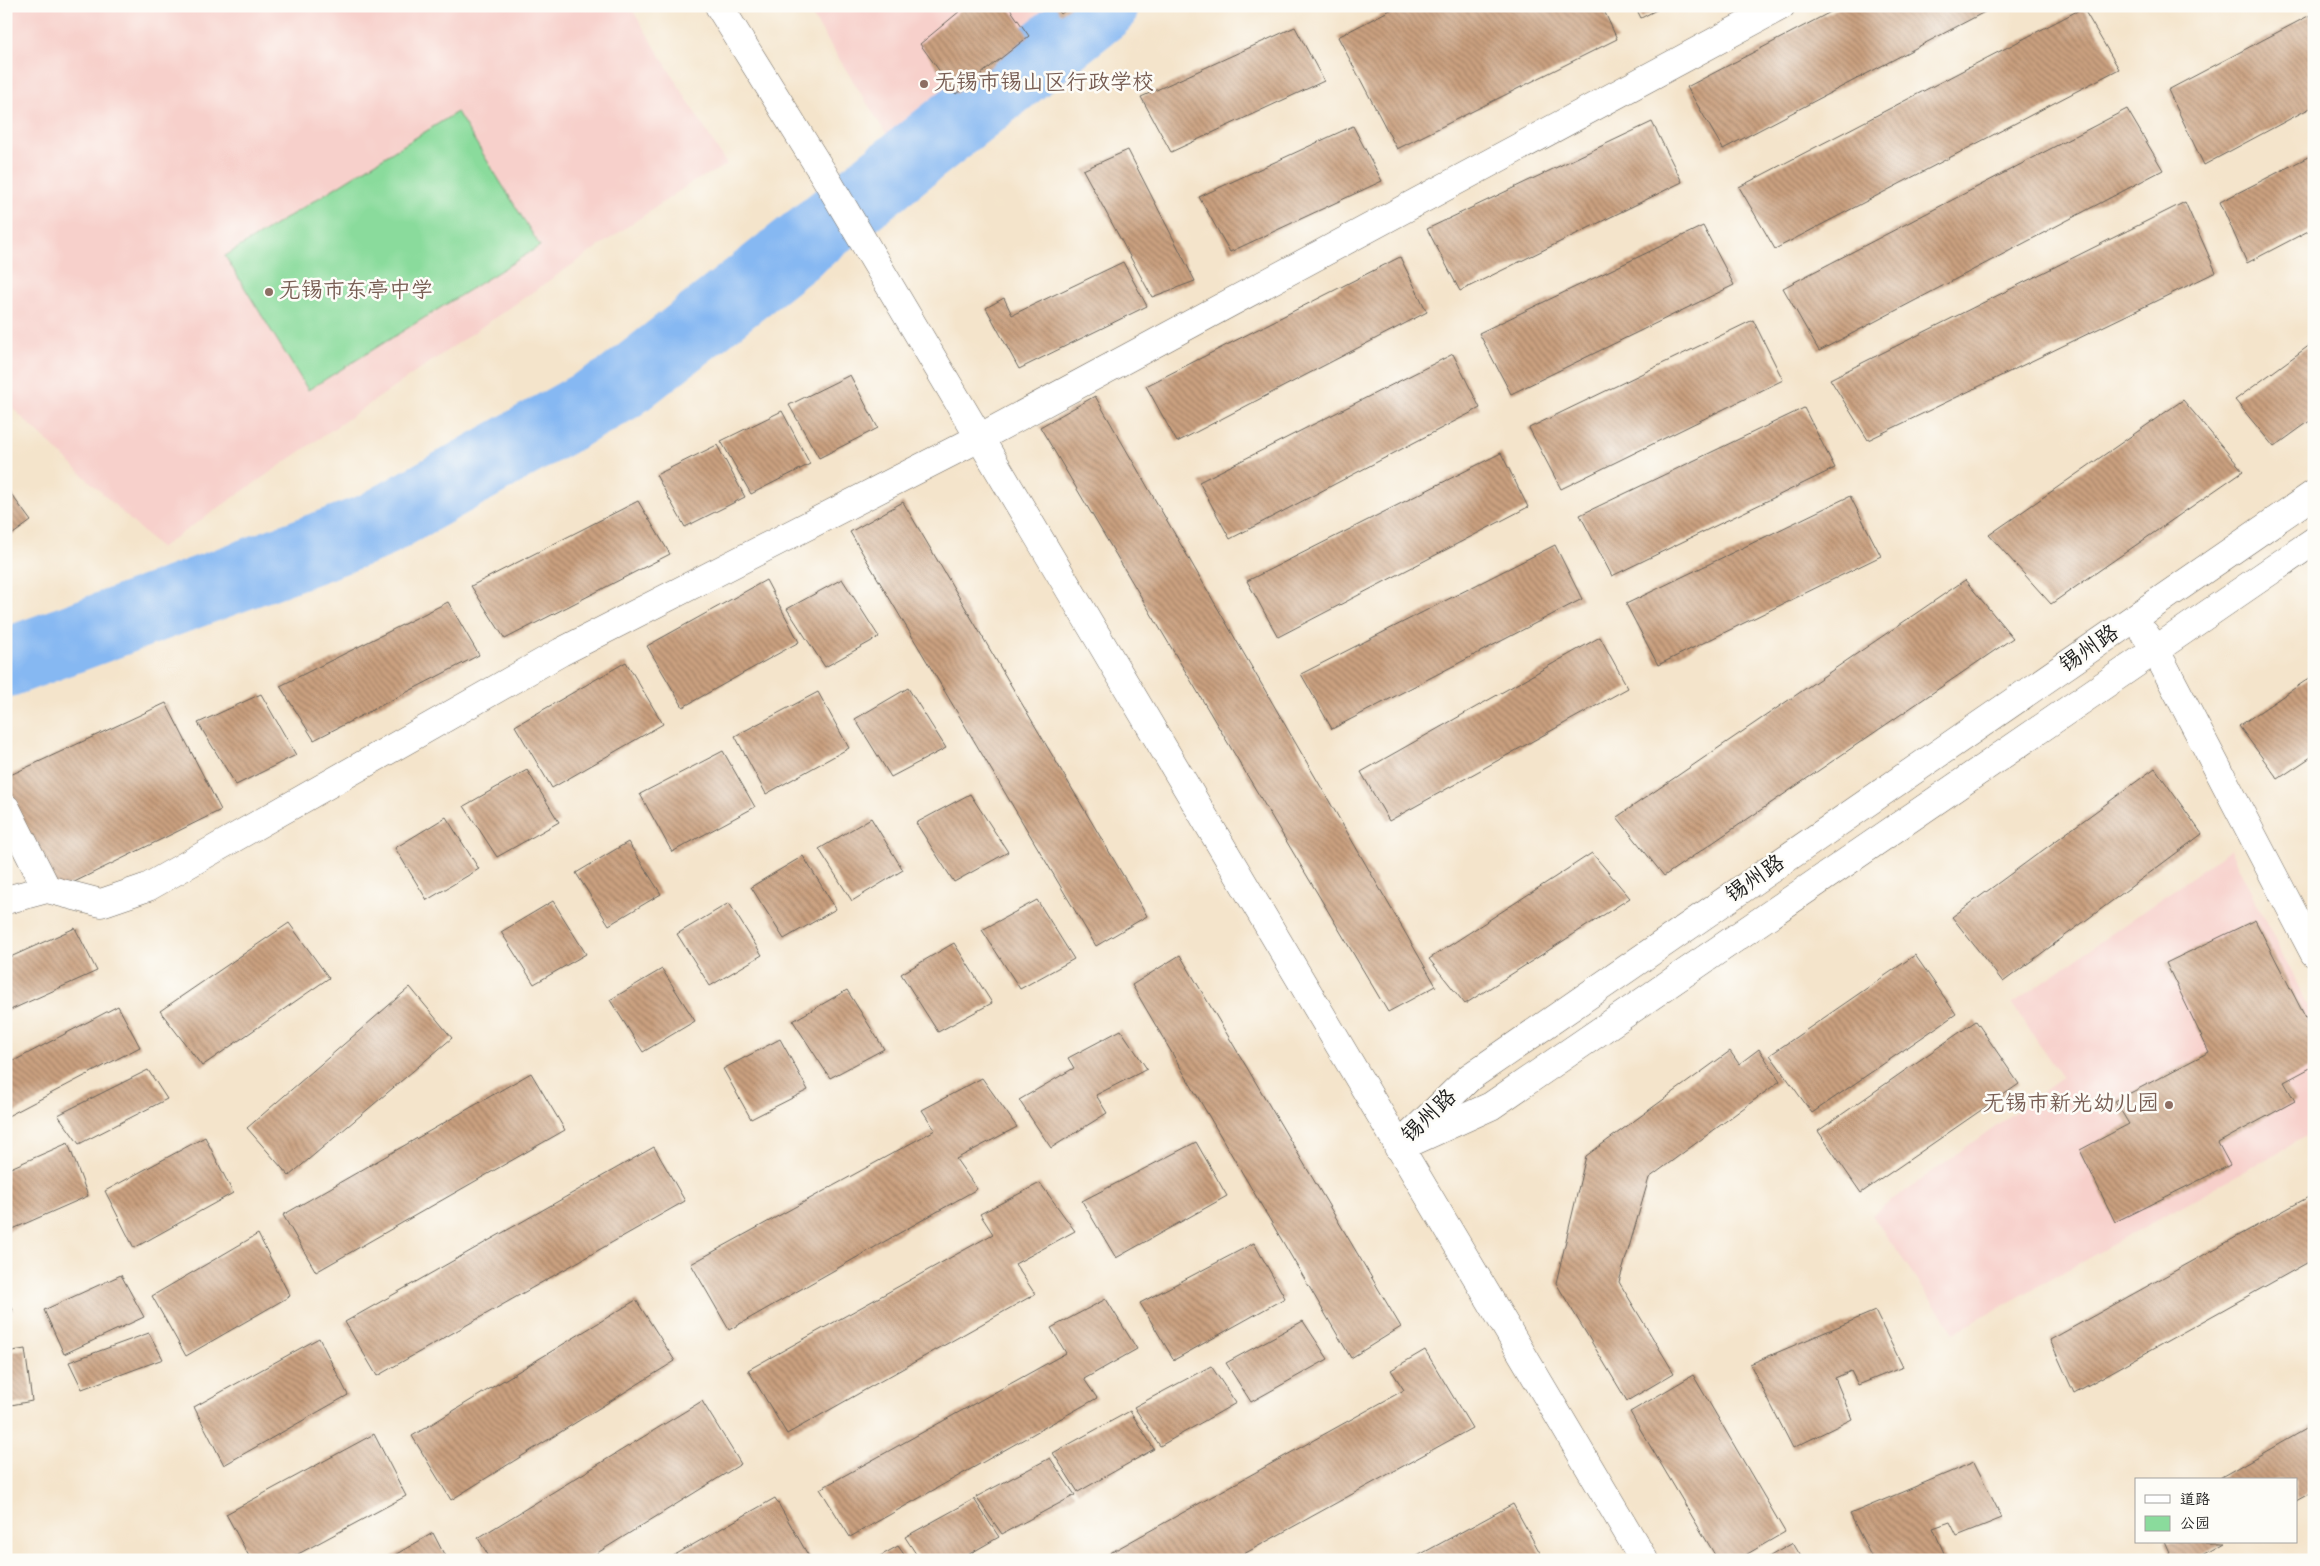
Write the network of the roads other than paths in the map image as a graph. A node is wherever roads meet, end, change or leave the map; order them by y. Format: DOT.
graph roads {
  1 [pos="719,6"];
  2 [pos="1781,6"];
  3 [pos="979,438"];
  4 [pos="2314,494"];
  5 [pos="2314,541"];
  6 [pos="2134,619"];
  7 [pos="2155,649"];
  8 [pos="6,808"];
  9 [pos="47,889"];
  10 [pos="6,900"];
  11 [pos="2314,953"];
  12 [pos="1398,1147"];
  13 [pos="1644,1560"];
  1 -- 3 [label="street"];
  2 -- 3 [label="street"];
  3 -- 9 [label="street"];
  3 -- 12 [label="street"];
  4 -- 6 [label="street, 锡州路"];
  5 -- 7 [label="street, 锡州路"];
  6 -- 7 [label="street"];
  6 -- 12 [label="street, 锡州路"];
  7 -- 11 [label="street"];
  7 -- 12 [label="street, 锡州路"];
  8 -- 9 [label="street"];
  9 -- 10 [label="street"];
  12 -- 13 [label="street"];
}
